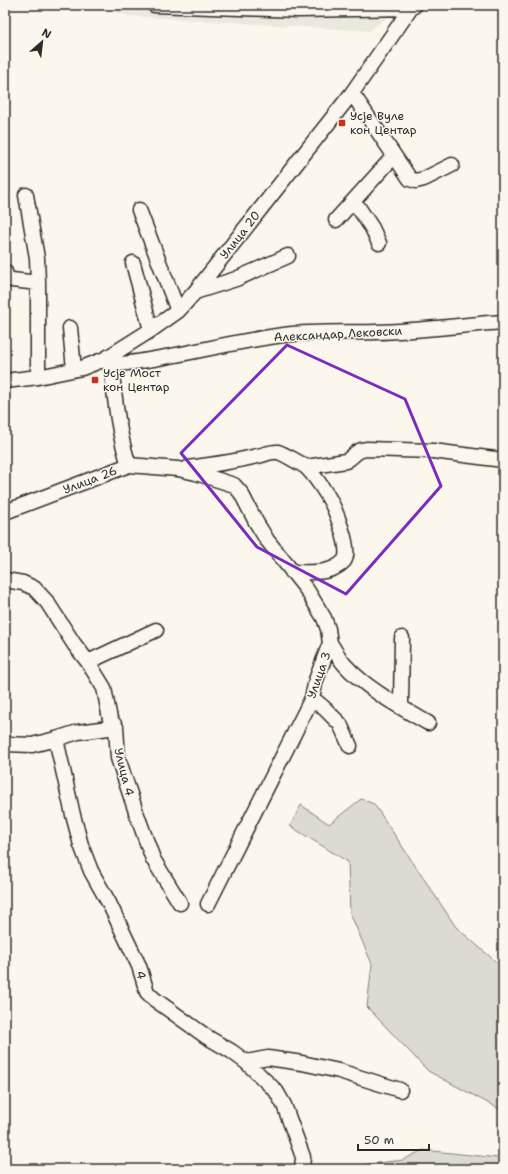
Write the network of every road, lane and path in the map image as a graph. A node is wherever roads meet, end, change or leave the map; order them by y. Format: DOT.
graph roads {
  1 [pos="154,5"];
  2 [pos="413,6"];
  3 [pos="352,93"];
  4 [pos="394,156"];
  5 [pos="452,165"];
  6 [pos="26,195"];
  7 [pos="354,201"];
  8 [pos="139,210"];
  9 [pos="336,220"];
  10 [pos="379,243"];
  11 [pos="288,256"];
  12 [pos="133,263"];
  13 [pos="5,272"];
  14 [pos="38,282"];
  15 [pos="195,292"];
  16 [pos="178,311"];
  17 [pos="503,322"];
  18 [pos="70,328"];
  19 [pos="151,330"];
  20 [pos="108,362"];
  21 [pos="74,369"];
  22 [pos="38,377"];
  23 [pos="5,381"];
  24 [pos="503,460"];
  25 [pos="129,465"];
  26 [pos="306,467"];
  27 [pos="178,469"];
  28 [pos="5,512"];
  29 [pos="292,572"];
  30 [pos="5,580"];
  31 [pos="156,630"];
  32 [pos="402,638"];
  33 [pos="330,643"];
  34 [pos="88,662"];
  35 [pos="312,698"];
  36 [pos="401,707"];
  37 [pos="428,723"];
  38 [pos="116,727"];
  39 [pos="56,739"];
  40 [pos="5,744"];
  41 [pos="350,746"];
  42 [pos="180,903"];
  43 [pos="208,904"];
  44 [pos="246,1062"];
  45 [pos="400,1090"];
  46 [pos="303,1163"];
  1 -- 2 [label="street"];
  2 -- 3 [label="street, Улица 20"];
  3 -- 4 [label="street"];
  3 -- 15 [label="street, Улица 20"];
  4 -- 5 [label="street"];
  4 -- 7 [label="street"];
  6 -- 14 [label="street"];
  7 -- 9 [label="street"];
  7 -- 10 [label="street"];
  8 -- 16 [label="street"];
  11 -- 15 [label="street"];
  12 -- 19 [label="street"];
  13 -- 14 [label="street"];
  14 -- 22 [label="street"];
  15 -- 16 [label="street, Улица 20"];
  16 -- 19 [label="street, Улица 20"];
  17 -- 20 [label="street, Александар Лековски"];
  18 -- 21 [label="street"];
  19 -- 20 [label="street, Улица 20"];
  20 -- 21 [label="street, Улица 20"];
  20 -- 25 [label="street"];
  21 -- 22 [label="street, Улица 20"];
  22 -- 23 [label="street, Улица 20"];
  24 -- 26 [label="street"];
  25 -- 27 [label="street, Улица 26"];
  25 -- 28 [label="street, Улица 26"];
  26 -- 27 [label="street"];
  26 -- 29 [label="street"];
  27 -- 29 [label="street, Улица 3"];
  29 -- 33 [label="street, Улица 3"];
  30 -- 34 [label="street, Улица 4"];
  31 -- 34 [label="street"];
  32 -- 36 [label="street"];
  33 -- 35 [label="street, Улица 3"];
  33 -- 36 [label="street"];
  34 -- 38 [label="street, Улица 4"];
  35 -- 41 [label="street"];
  35 -- 43 [label="street, Улица 3"];
  36 -- 37 [label="street"];
  38 -- 39 [label="street"];
  38 -- 42 [label="street, Улица 4"];
  39 -- 40 [label="street"];
  39 -- 44 [label="street, 4"];
  44 -- 45 [label="street"];
  44 -- 46 [label="street, 4"];
}
